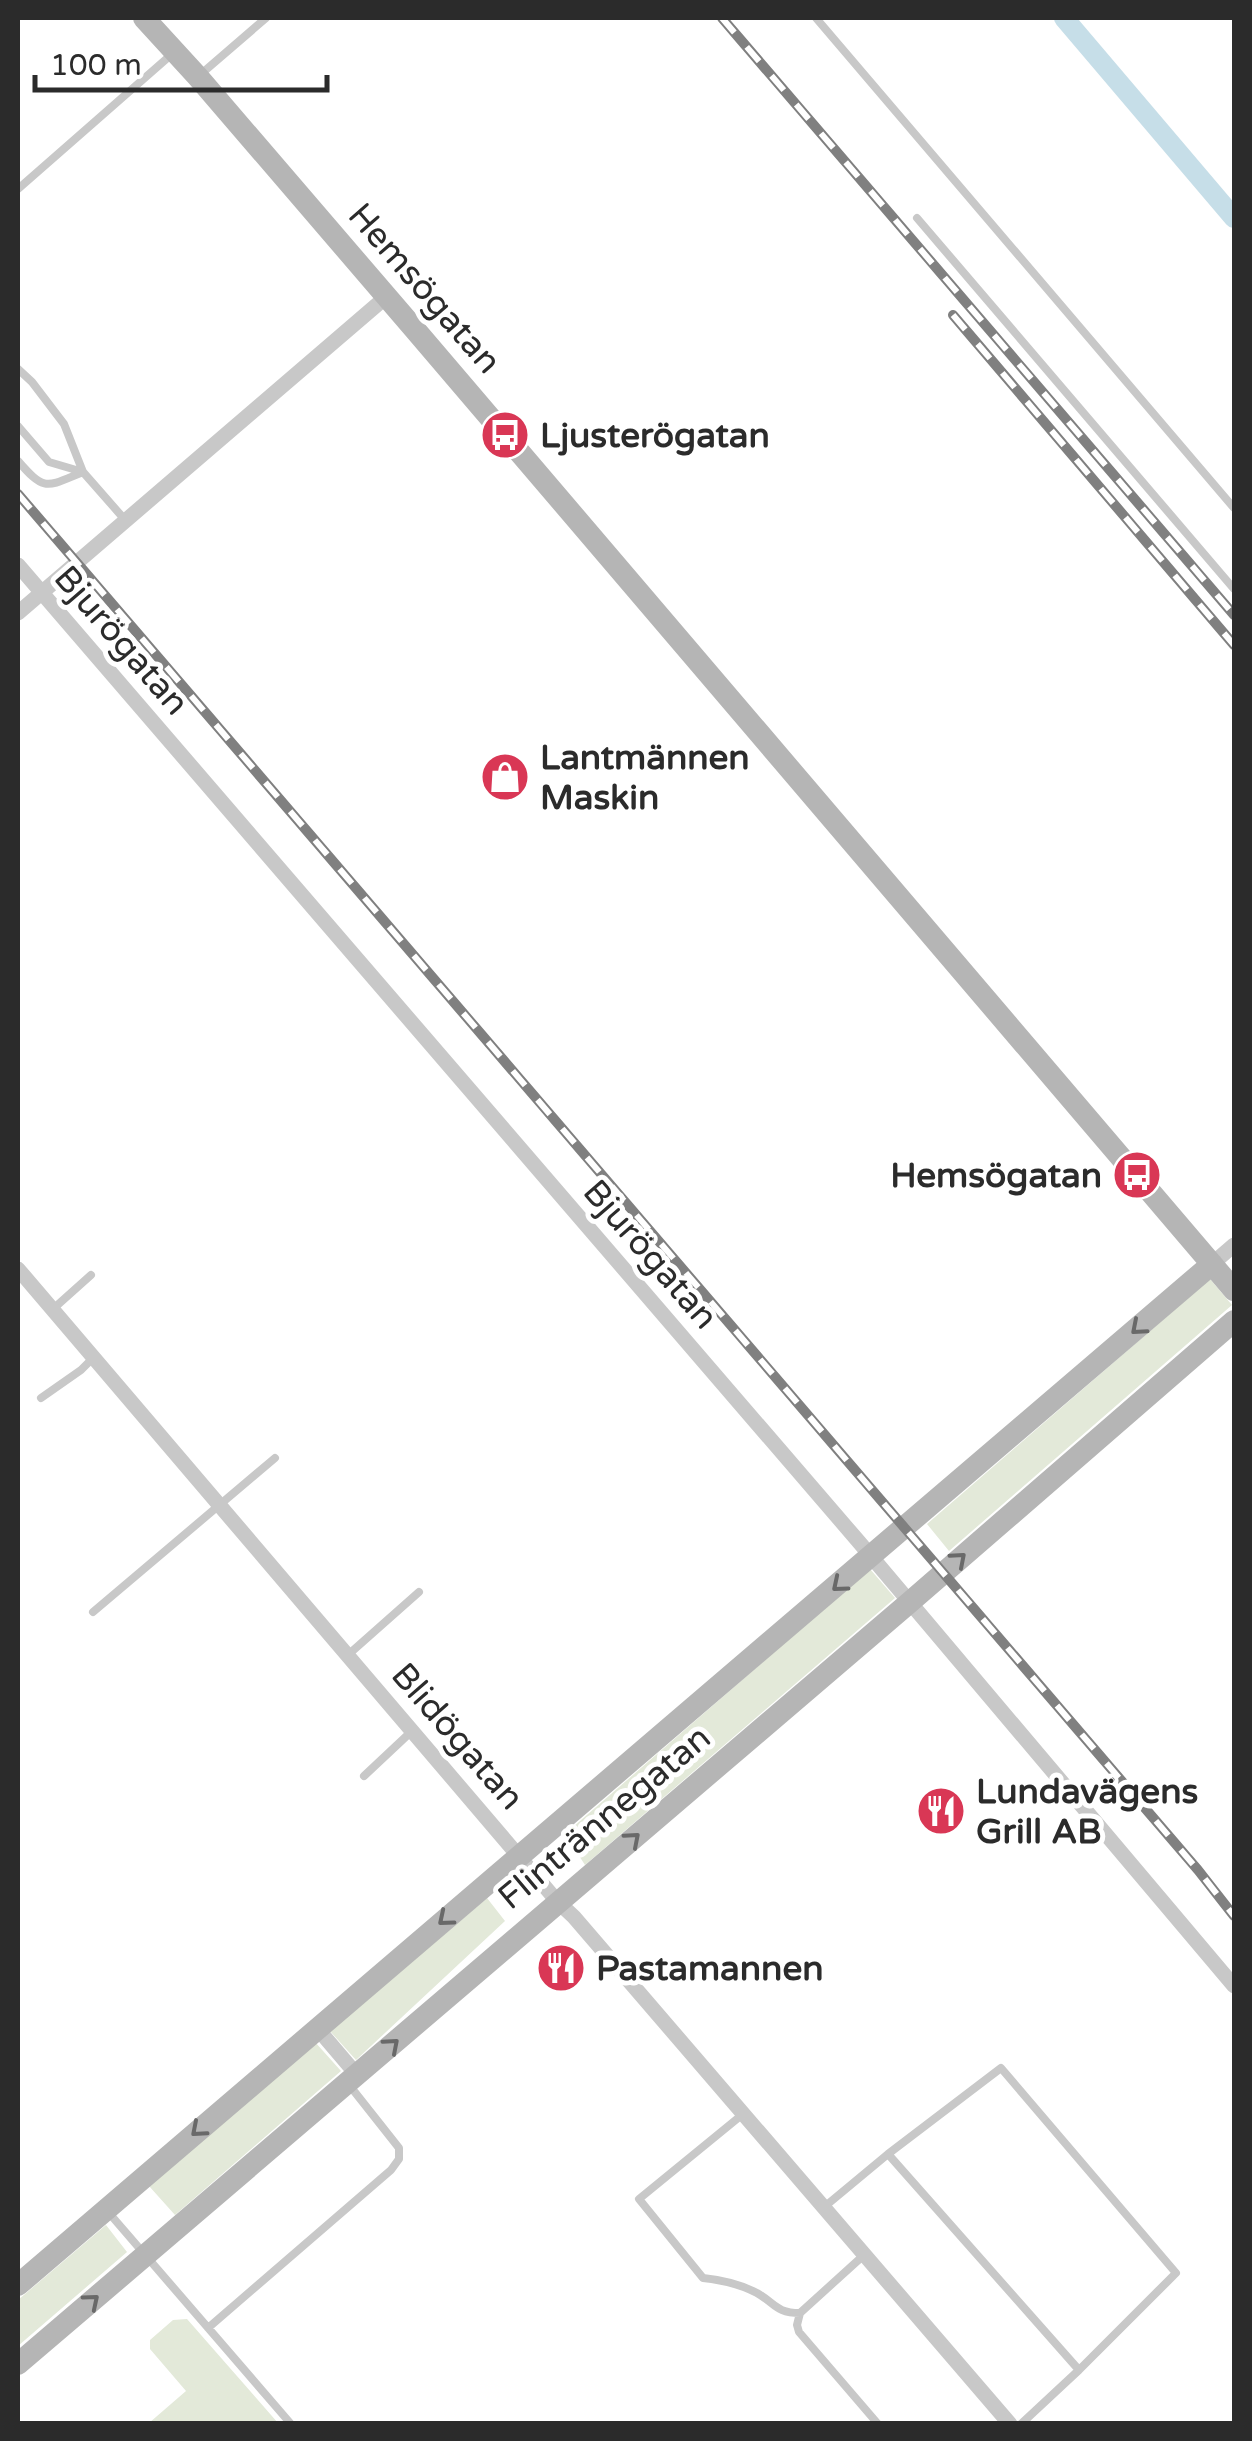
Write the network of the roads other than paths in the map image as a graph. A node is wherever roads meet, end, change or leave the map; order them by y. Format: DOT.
graph roads {
  1 [pos="144,18"];
  2 [pos="266,18"];
  3 [pos="816,18"];
  4 [pos="174,52"];
  5 [pos="198,77"];
  6 [pos="18,189"];
  7 [pos="917,218"];
  8 [pos="386,297"];
  9 [pos="18,370"];
  10 [pos="18,426"];
  11 [pos="18,461"];
  12 [pos="83,472"];
  13 [pos="1234,508"];
  14 [pos="126,520"];
  15 [pos="18,565"];
  16 [pos="1234,589"];
  17 [pos="41,592"];
  18 [pos="18,613"];
  19 [pos="1234,1245"];
  20 [pos="1212,1264"];
  21 [pos="18,1269"];
  22 [pos="91,1275"];
  23 [pos="1234,1290"];
  24 [pos="53,1308"];
  25 [pos="1234,1321"];
  26 [pos="94,1357"];
  27 [pos="41,1398"];
  28 [pos="275,1458"];
  29 [pos="221,1505"];
  30 [pos="872,1557"];
  31 [pos="419,1592"];
  32 [pos="910,1602"];
  33 [pos="93,1612"];
  34 [pos="348,1654"];
  35 [pos="413,1730"];
  36 [pos="364,1776"];
  37 [pos="520,1856"];
  38 [pos="558,1901"];
  39 [pos="1234,1986"];
  40 [pos="316,2028"];
  41 [pos="352,2079"];
  42 [pos="742,2114"];
  43 [pos="888,2154"];
  44 [pos="823,2208"];
  45 [pos="106,2209"];
  46 [pos="864,2255"];
  47 [pos="145,2256"];
  48 [pos="18,2286"];
  49 [pos="800,2313"];
  50 [pos="208,2328"];
  51 [pos="18,2364"];
  52 [pos="1079,2370"];
  53 [pos="291,2424"];
  54 [pos="878,2424"];
  55 [pos="1010,2424"];
  56 [pos="1021,2424"];
  1 -- 4 [label="street, Hemsögatan"];
  2 -- 5 [label="lane"];
  3 -- 13 [label="lane"];
  4 -- 5 [label="street, Hemsögatan"];
  4 -- 6 [label="lane"];
  5 -- 8 [label="street, Hemsögatan"];
  7 -- 16 [label="lane"];
  8 -- 14 [label="street"];
  8 -- 20 [label="street, Hemsögatan"];
  9 -- 12 [label="lane"];
  10 -- 12 [label="lane"];
  11 -- 12 [label="lane"];
  12 -- 14 [label="lane"];
  14 -- 17 [label="street"];
  15 -- 17 [label="street, Bjurögatan"];
  17 -- 18 [label="street"];
  17 -- 30 [label="street, Bjurögatan"];
  19 -- 20 [label="street, Flintrännegatan"];
  20 -- 23 [label="street, Hemsögatan"];
  20 -- 30 [label="street, Flintrännegatan, one-way"];
  21 -- 24 [label="street, Blidögatan"];
  22 -- 24 [label="lane"];
  24 -- 26 [label="street, Blidögatan"];
  32 -- 25 [label="street, Flintrännegatan, one-way"];
  26 -- 27 [label="lane"];
  26 -- 29 [label="street, Blidögatan"];
  28 -- 29 [label="lane"];
  29 -- 33 [label="lane"];
  29 -- 34 [label="street, Blidögatan"];
  30 -- 32 [label="street, Bjurögatan"];
  30 -- 37 [label="street, Flintrännegatan, one-way"];
  31 -- 34 [label="lane"];
  38 -- 32 [label="street, Flintrännegatan, one-way"];
  32 -- 39 [label="street, Bjurögatan"];
  34 -- 35 [label="street, Blidögatan"];
  35 -- 36 [label="lane"];
  35 -- 37 [label="street, Blidögatan"];
  37 -- 38 [label="street, Blidögatan"];
  37 -- 40 [label="street, Flintrännegatan, one-way"];
  41 -- 38 [label="street, Flintrännegatan, one-way"];
  38 -- 42 [label="street, Blidögatan"];
  40 -- 41 [label="street"];
  40 -- 45 [label="street, Flintrännegatan, one-way"];
  41 -- 47 [label="street, Flintrännegatan"];
  41 -- 50 [label="lane"];
  42 -- 44 [label="street, Blidögatan"];
  42 -- 49 [label="lane"];
  43 -- 44 [label="lane"];
  43 -- 52 [label="lane"];
  43 -- 52 [label="lane"];
  44 -- 46 [label="street, Blidögatan"];
  45 -- 47 [label="lane"];
  45 -- 48 [label="street, Flintrännegatan"];
  46 -- 49 [label="lane"];
  46 -- 55 [label="street, Blidögatan"];
  47 -- 50 [label="lane"];
  51 -- 47 [label="street, Flintrännegatan, one-way"];
  49 -- 54 [label="lane"];
  50 -- 53 [label="lane"];
  52 -- 56 [label="lane"];
}
